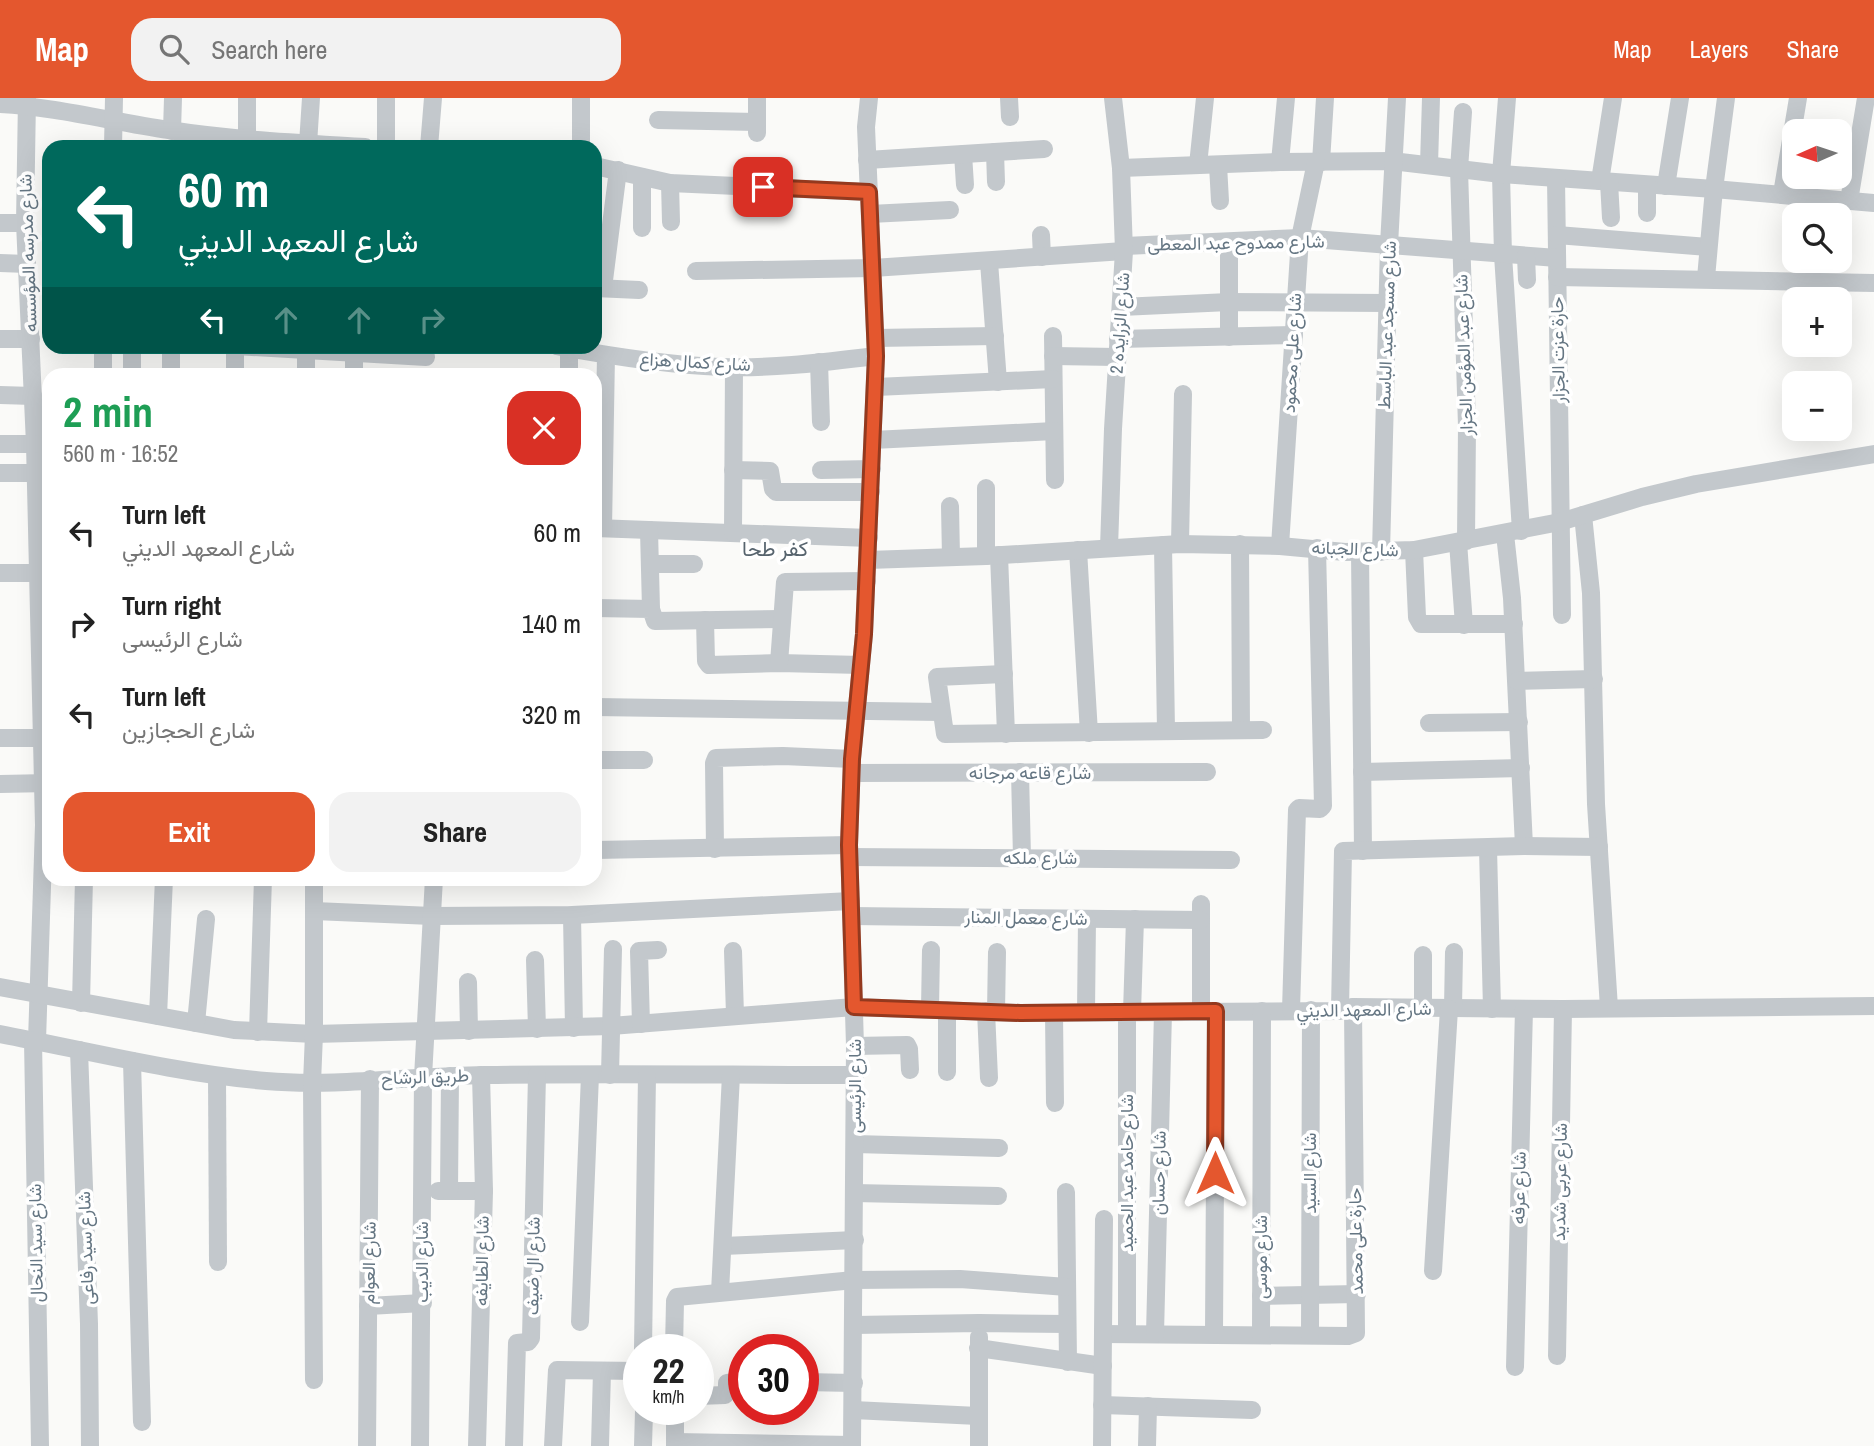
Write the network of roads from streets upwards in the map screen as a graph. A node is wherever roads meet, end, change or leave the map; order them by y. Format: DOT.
graph roads {
  1 [pos="114,98"];
  2 [pos="173,98"];
  3 [pos="247,98"];
  4 [pos="311,98"];
  5 [pos="386,98"];
  6 [pos="433,98"];
  7 [pos="582,98"];
  8 [pos="757,98"];
  9 [pos="869,98"];
  10 [pos="1009,98"];
  11 [pos="1113,98"];
  12 [pos="1205,98"];
  13 [pos="1286,98"];
  14 [pos="1325,98"];
  15 [pos="1396,98"];
  16 [pos="1432,98"];
  17 [pos="1507,98"];
  18 [pos="1613,98"];
  19 [pos="1680,98"];
  20 [pos="1726,98"];
  21 [pos="1798,98"];
  22 [pos="1866,98"];
  23 [pos="27,102"];
  24 [pos="0,104"];
  25 [pos="1463,112"];
  26 [pos="1010,117"];
  27 [pos="658,120"];
  28 [pos="114,121"];
  29 [pos="172,131"];
  30 [pos="113,140"];
  31 [pos="235,140"];
  32 [pos="308,140"];
  33 [pos="386,140"];
  34 [pos="430,140"];
  35 [pos="582,140"];
  36 [pos="1044,149"];
  37 [pos="995,152"];
  38 [pos="963,154"];
  39 [pos="867,160"];
  40 [pos="1392,161"];
  41 [pos="1280,162"];
  42 [pos="1318,162"];
  43 [pos="1218,165"];
  44 [pos="1429,165"];
  45 [pos="1198,166"];
  46 [pos="602,167"];
  47 [pos="1121,169"];
  48 [pos="1459,169"];
  49 [pos="618,170"];
  50 [pos="1501,174"];
  51 [pos="642,177"];
  52 [pos="1556,178"];
  53 [pos="996,182"];
  54 [pos="1604,182"];
  55 [pos="670,183"];
  56 [pos="965,185"];
  57 [pos="1647,185"];
  58 [pos="1666,186"];
  59 [pos="1714,189"];
  60 [pos="869,192"];
  61 [pos="1782,194"];
  62 [pos="1220,201"];
  63 [pos="1849,201"];
  64 [pos="1874,203"];
  65 [pos="950,210"];
  66 [pos="1647,213"];
  67 [pos="870,214"];
  68 [pos="1611,218"];
  69 [pos="671,222"];
  70 [pos="0,223"];
  71 [pos="26,223"];
  72 [pos="642,228"];
  73 [pos="1041,235"];
  74 [pos="1557,235"];
  75 [pos="1300,238"];
  76 [pos="1229,242"];
  77 [pos="1389,245"];
  78 [pos="602,246"];
  79 [pos="1708,247"];
  80 [pos="1125,248"];
  81 [pos="1461,251"];
  82 [pos="1503,254"];
  83 [pos="1526,256"];
  84 [pos="1042,257"];
  85 [pos="1557,258"];
  86 [pos="989,262"];
  87 [pos="0,263"];
  88 [pos="27,264"];
  89 [pos="873,268"];
  90 [pos="695,271"];
  91 [pos="1557,277"];
  92 [pos="1706,278"];
  93 [pos="1527,280"];
  94 [pos="1874,283"];
  95 [pos="602,288"];
  96 [pos="639,290"];
  97 [pos="1229,302"];
  98 [pos="1295,302"];
  99 [pos="1387,303"];
  100 [pos="1121,307"];
  101 [pos="42,335"];
  102 [pos="1294,335"];
  103 [pos="995,336"];
  104 [pos="1053,336"];
  105 [pos="31,337"];
  106 [pos="1229,337"];
  107 [pos="876,338"];
  108 [pos="0,339"];
  109 [pos="1118,348"];
  110 [pos="366,354"];
  111 [pos="600,354"];
  112 [pos="606,355"];
  113 [pos="876,356"];
  114 [pos="1053,356"];
  115 [pos="426,359"];
  116 [pos="819,362"];
  117 [pos="734,367"];
  118 [pos="1053,379"];
  119 [pos="998,382"];
  120 [pos="876,387"];
  121 [pos="1183,394"];
  122 [pos="0,395"];
  123 [pos="38,406"];
  124 [pos="821,422"];
  125 [pos="1054,431"];
  126 [pos="873,440"];
  127 [pos="0,444"];
  128 [pos="35,444"];
  129 [pos="602,454"];
  130 [pos="1874,454"];
  131 [pos="872,469"];
  132 [pos="733,470"];
  133 [pos="821,470"];
  134 [pos="0,473"];
  135 [pos="42,473"];
  136 [pos="1055,480"];
  137 [pos="986,488"];
  138 [pos="871,492"];
  139 [pos="950,506"];
  140 [pos="1583,515"];
  141 [pos="1560,522"];
  142 [pos="602,528"];
  143 [pos="649,530"];
  144 [pos="733,532"];
  145 [pos="1513,533"];
  146 [pos="869,538"];
  147 [pos="1462,542"];
  148 [pos="1240,544"];
  149 [pos="1171,545"];
  150 [pos="1280,546"];
  151 [pos="1109,548"];
  152 [pos="1317,548"];
  153 [pos="1077,550"];
  154 [pos="1414,550"];
  155 [pos="1360,552"];
  156 [pos="1381,552"];
  157 [pos="993,556"];
  158 [pos="951,557"];
  159 [pos="868,560"];
  160 [pos="650,564"];
  161 [pos="694,564"];
  162 [pos="0,573"];
  163 [pos="42,573"];
  164 [pos="867,581"];
  165 [pos="602,608"];
  166 [pos="651,609"];
  167 [pos="1562,615"];
  168 [pos="705,620"];
  169 [pos="781,620"];
  170 [pos="1514,624"];
  171 [pos="1464,625"];
  172 [pos="779,663"];
  173 [pos="862,665"];
  174 [pos="1004,674"];
  175 [pos="1594,679"];
  176 [pos="1517,681"];
  177 [pos="602,707"];
  178 [pos="856,712"];
  179 [pos="942,712"];
  180 [pos="1519,722"];
  181 [pos="1429,723"];
  182 [pos="1241,730"];
  183 [pos="1263,730"];
  184 [pos="1166,732"];
  185 [pos="1089,733"];
  186 [pos="1006,734"];
  187 [pos="0,737"];
  188 [pos="42,738"];
  189 [pos="602,760"];
  190 [pos="644,760"];
  191 [pos="852,766"];
  192 [pos="1521,768"];
  193 [pos="1020,772"];
  194 [pos="1207,772"];
  195 [pos="1362,772"];
  196 [pos="42,783"];
  197 [pos="0,784"];
  198 [pos="1524,846"];
  199 [pos="1599,847"];
  200 [pos="1488,848"];
  201 [pos="715,849"];
  202 [pos="602,850"];
  203 [pos="849,851"];
  204 [pos="1363,851"];
  205 [pos="1022,858"];
  206 [pos="1231,860"];
  207 [pos="43,886"];
  208 [pos="84,886"];
  209 [pos="164,886"];
  210 [pos="263,886"];
  211 [pos="314,886"];
  212 [pos="434,886"];
  213 [pos="851,909"];
  214 [pos="314,911"];
  215 [pos="572,915"];
  216 [pos="432,916"];
  217 [pos="206,919"];
  218 [pos="1087,919"];
  219 [pos="1135,919"];
  220 [pos="613,949"];
  221 [pos="658,950"];
  222 [pos="931,950"];
  223 [pos="733,951"];
  224 [pos="997,952"];
  225 [pos="1454,953"];
  226 [pos="1423,955"];
  227 [pos="535,960"];
  228 [pos="468,982"];
  229 [pos="0,988"];
  230 [pos="40,995"];
  231 [pos="81,1003"];
  232 [pos="1874,1006"];
  233 [pos="854,1007"];
  234 [pos="939,1009"];
  235 [pos="1347,1009"];
  236 [pos="1423,1009"];
  237 [pos="1451,1009"];
  238 [pos="1492,1009"];
  239 [pos="1524,1009"];
  240 [pos="1563,1009"];
  241 [pos="1609,1009"];
  242 [pos="1291,1010"];
  243 [pos="1311,1010"];
  244 [pos="991,1011"];
  245 [pos="1209,1011"];
  246 [pos="1262,1011"];
  247 [pos="1086,1012"];
  248 [pos="1130,1012"];
  249 [pos="1163,1012"];
  250 [pos="1054,1013"];
  251 [pos="735,1015"];
  252 [pos="158,1016"];
  253 [pos="196,1023"];
  254 [pos="640,1024"];
  255 [pos="611,1026"];
  256 [pos="574,1028"];
  257 [pos="537,1029"];
  258 [pos="469,1031"];
  259 [pos="258,1032"];
  260 [pos="427,1032"];
  261 [pos="0,1034"];
  262 [pos="314,1034"];
  263 [pos="35,1041"];
  264 [pos="855,1046"];
  265 [pos="79,1050"];
  266 [pos="132,1061"];
  267 [pos="910,1070"];
  268 [pos="947,1072"];
  269 [pos="855,1074"];
  270 [pos="481,1075"];
  271 [pos="537,1075"];
  272 [pos="590,1075"];
  273 [pos="610,1075"];
  274 [pos="647,1075"];
  275 [pos="731,1075"];
  276 [pos="217,1076"];
  277 [pos="450,1076"];
  278 [pos="423,1077"];
  279 [pos="989,1078"];
  280 [pos="370,1079"];
  281 [pos="312,1083"];
  282 [pos="1055,1103"];
  283 [pos="855,1144"];
  284 [pos="999,1149"];
  285 [pos="449,1191"];
  286 [pos="484,1191"];
  287 [pos="422,1192"];
  288 [pos="1066,1192"];
  289 [pos="854,1193"];
  290 [pos="998,1196"];
  291 [pos="1104,1219"];
  292 [pos="855,1240"];
  293 [pos="723,1246"];
  294 [pos="218,1262"];
  295 [pos="1433,1271"];
  296 [pos="854,1280"];
  297 [pos="1067,1287"];
  298 [pos="720,1293"];
  299 [pos="1357,1294"];
  300 [pos="1310,1295"];
  301 [pos="1261,1296"];
  302 [pos="423,1303"];
  303 [pos="368,1306"];
  304 [pos="580,1322"];
  305 [pos="979,1323"];
  306 [pos="1068,1324"];
  307 [pos="854,1325"];
  308 [pos="643,1334"];
  309 [pos="675,1334"];
  310 [pos="1103,1334"];
  311 [pos="1127,1334"];
  312 [pos="1156,1334"];
  313 [pos="1214,1334"];
  314 [pos="1261,1335"];
  315 [pos="1310,1335"];
  316 [pos="978,1348"];
  317 [pos="1557,1356"];
  318 [pos="1068,1362"];
  319 [pos="1102,1366"];
  320 [pos="1515,1367"];
  321 [pos="602,1371"];
  322 [pos="623,1371"];
  323 [pos="314,1380"];
  324 [pos="819,1382"];
  325 [pos="728,1383"];
  326 [pos="854,1383"];
  327 [pos="714,1395"];
  328 [pos="1102,1405"];
  329 [pos="1148,1406"];
  330 [pos="853,1410"];
  331 [pos="1252,1410"];
  332 [pos="978,1416"];
  333 [pos="142,1422"];
  334 [pos="644,1425"];
  335 [pos="675,1425"];
  336 [pos="675,1444"];
  337 [pos="40,1446"];
  338 [pos="90,1446"];
  339 [pos="367,1446"];
  340 [pos="420,1446"];
  341 [pos="477,1446"];
  342 [pos="514,1446"];
  343 [pos="553,1446"];
  344 [pos="600,1446"];
  345 [pos="643,1446"];
  346 [pos="852,1446"];
  347 [pos="979,1446"];
  348 [pos="1102,1446"];
  349 [pos="1147,1446"];
  1 -- 28 [label="street"];
  2 -- 29 [label="street"];
  3 -- 31 [label="street"];
  4 -- 32 [label="street"];
  5 -- 33 [label="street"];
  6 -- 34 [label="street"];
  7 -- 35 [label="street"];
  8 -- 27 [label="street"];
  9 -- 39 [label="street, شارع الرئيسى"];
  10 -- 26 [label="street"];
  11 -- 47 [label="street, شارع الزرايده 2"];
  12 -- 45 [label="street"];
  13 -- 41 [label="street"];
  14 -- 42 [label="street, شارع على محمود"];
  15 -- 40 [label="street, شارع مسجد عبد الباسط"];
  16 -- 44 [label="street"];
  17 -- 50 [label="street"];
  18 -- 54 [label="street"];
  19 -- 58 [label="street"];
  20 -- 59 [label="street"];
  21 -- 61 [label="street"];
  22 -- 63 [label="street"];
  23 -- 24 [label="street"];
  23 -- 28 [label="street"];
  23 -- 71 [label="street, شارع مدرسه المؤسسه"];
  25 -- 48 [label="street, شارع عبد المؤمن الجزار"];
  28 -- 29 [label="street"];
  28 -- 30 [label="street"];
  29 -- 31 [label="street"];
  36 -- 37 [label="street"];
  37 -- 38 [label="street"];
  37 -- 53 [label="street"];
  38 -- 39 [label="street"];
  38 -- 56 [label="street"];
  39 -- 60 [label="street, شارع الرئيسى"];
  40 -- 42 [label="street"];
  40 -- 44 [label="street"];
  40 -- 77 [label="street, شارع مسجد عبد الباسط"];
  41 -- 42 [label="street"];
  41 -- 43 [label="street"];
  42 -- 75 [label="street, شارع على محمود"];
  43 -- 45 [label="street"];
  43 -- 62 [label="street"];
  44 -- 48 [label="street"];
  45 -- 47 [label="street"];
  46 -- 49 [label="street"];
  47 -- 80 [label="street, شارع الزرايده 2"];
  48 -- 50 [label="street"];
  48 -- 81 [label="street, شارع عبد المؤمن الجزار"];
  49 -- 51 [label="street"];
  49 -- 78 [label="street"];
  50 -- 52 [label="street"];
  50 -- 82 [label="street"];
  51 -- 55 [label="street"];
  51 -- 72 [label="street"];
  52 -- 54 [label="street"];
  52 -- 74 [label="street, حارة عزت الجزار"];
  54 -- 57 [label="street"];
  54 -- 68 [label="street"];
  55 -- 60 [label="street"];
  55 -- 69 [label="street"];
  57 -- 58 [label="street"];
  57 -- 66 [label="street"];
  58 -- 59 [label="street"];
  59 -- 61 [label="street"];
  59 -- 79 [label="street"];
  60 -- 67 [label="street, شارع الرئيسى"];
  61 -- 63 [label="street"];
  63 -- 64 [label="street"];
  65 -- 67 [label="street"];
  67 -- 89 [label="street, شارع الرئيسى"];
  70 -- 71 [label="street"];
  71 -- 88 [label="street, شارع مدرسه المؤسسه"];
  73 -- 84 [label="street"];
  74 -- 79 [label="street"];
  74 -- 85 [label="street, حارة عزت الجزار"];
  75 -- 76 [label="street, شارع ممدوح عبد المعطى"];
  75 -- 77 [label="street, شارع ممدوح عبد المعطى"];
  75 -- 98 [label="street, شارع على محمود"];
  76 -- 80 [label="street, شارع ممدوح عبد المعطى"];
  76 -- 97 [label="street"];
  77 -- 81 [label="street, شارع ممدوح عبد المعطى"];
  77 -- 99 [label="street, شارع مسجد عبد الباسط"];
  79 -- 92 [label="street"];
  80 -- 84 [label="street, شارع ممدوح عبد المعطى"];
  80 -- 100 [label="street, شارع الزرايده 2"];
  81 -- 82 [label="street, شارع ممدوح عبد المعطى"];
  81 -- 147 [label="street, شارع عبد المؤمن الجزار"];
  82 -- 83 [label="street, شارع ممدوح عبد المعطى"];
  82 -- 145 [label="street"];
  83 -- 85 [label="street, شارع ممدوح عبد المعطى"];
  83 -- 93 [label="street"];
  84 -- 86 [label="street, شارع ممدوح عبد المعطى"];
  85 -- 91 [label="street, حارة عزت الجزار"];
  86 -- 89 [label="street, شارع ممدوح عبد المعطى"];
  86 -- 103 [label="street"];
  87 -- 88 [label="street"];
  88 -- 105 [label="street, شارع مدرسه المؤسسه"];
  89 -- 90 [label="street, شارع ممدوح عبد المعطى"];
  89 -- 107 [label="street, شارع الرئيسى"];
  91 -- 92 [label="street"];
  91 -- 141 [label="street, حارة عزت الجزار"];
  92 -- 94 [label="street"];
  95 -- 96 [label="street"];
  97 -- 98 [label="street"];
  97 -- 100 [label="street"];
  97 -- 106 [label="street"];
  98 -- 99 [label="street"];
  98 -- 102 [label="street, شارع على محمود"];
  99 -- 156 [label="street, شارع مسجد عبد الباسط"];
  100 -- 109 [label="street, شارع الزرايده 2"];
  101 -- 105 [label="street"];
  102 -- 106 [label="street"];
  102 -- 150 [label="street, شارع على محمود"];
  103 -- 107 [label="street"];
  103 -- 119 [label="street"];
  104 -- 114 [label="street"];
  105 -- 108 [label="street"];
  105 -- 123 [label="street, شارع مدرسه المؤسسه"];
  106 -- 109 [label="street"];
  107 -- 113 [label="street, شارع الرئيسى"];
  109 -- 114 [label="street"];
  109 -- 151 [label="street, شارع الزرايده 2"];
  110 -- 115 [label="street"];
  111 -- 112 [label="street, شارع كمال هزاع"];
  112 -- 117 [label="street, شارع كمال هزاع"];
  112 -- 129 [label="street"];
  113 -- 116 [label="street, شارع كمال هزاع"];
  113 -- 120 [label="street, شارع الرئيسى"];
  114 -- 118 [label="street"];
  116 -- 117 [label="street, شارع كمال هزاع"];
  116 -- 124 [label="street"];
  117 -- 132 [label="street"];
  118 -- 119 [label="street"];
  118 -- 125 [label="street"];
  119 -- 120 [label="street"];
  120 -- 126 [label="street, شارع الرئيسى"];
  121 -- 149 [label="street"];
  122 -- 123 [label="street"];
  123 -- 128 [label="street, شارع مدرسه المؤسسه"];
  125 -- 126 [label="street"];
  125 -- 136 [label="street"];
  126 -- 131 [label="street, شارع الرئيسى"];
  127 -- 128 [label="street"];
  128 -- 135 [label="street, شارع مدرسه المؤسسه"];
  130 -- 140 [label="street, شارع الجبانه"];
  131 -- 133 [label="street"];
  131 -- 138 [label="street, شارع الرئيسى"];
  132 -- 138 [label="street"];
  132 -- 144 [label="street"];
  134 -- 135 [label="street"];
  137 -- 157 [label="street"];
  138 -- 146 [label="street, شارع الرئيسى"];
  139 -- 158 [label="street"];
  140 -- 141 [label="street, شارع الجبانه"];
  140 -- 175 [label="street"];
  141 -- 145 [label="street, شارع الجبانه"];
  141 -- 167 [label="street, حارة عزت الجزار"];
  142 -- 143 [label="street"];
  143 -- 144 [label="street"];
  143 -- 160 [label="street"];
  144 -- 146 [label="street"];
  145 -- 147 [label="street, شارع الجبانه"];
  145 -- 170 [label="street"];
  146 -- 159 [label="street, شارع الرئيسى"];
  147 -- 154 [label="street, شارع الجبانه"];
  147 -- 171 [label="street, شارع عبد المؤمن الجزار"];
  148 -- 149 [label="street, شارع الجبانه"];
  148 -- 150 [label="street, شارع الجبانه"];
  148 -- 182 [label="street"];
  149 -- 151 [label="street, شارع الجبانه"];
  149 -- 184 [label="street"];
  150 -- 152 [label="street, شارع الجبانه"];
  151 -- 153 [label="street, شارع الجبانه"];
  152 -- 155 [label="street, شارع الجبانه"];
  152 -- 242 [label="street"];
  153 -- 157 [label="street, شارع الجبانه"];
  153 -- 185 [label="street"];
  154 -- 156 [label="street, شارع الجبانه"];
  154 -- 171 [label="street"];
  155 -- 156 [label="street, شارع الجبانه"];
  155 -- 195 [label="street"];
  157 -- 158 [label="street, شارع الجبانه"];
  157 -- 174 [label="street"];
  158 -- 159 [label="street, شارع الجبانه"];
  159 -- 164 [label="street, شارع الرئيسى"];
  160 -- 161 [label="street"];
  160 -- 166 [label="street"];
  162 -- 163 [label="street"];
  164 -- 169 [label="street"];
  164 -- 173 [label="street, شارع الرئيسى"];
  165 -- 166 [label="street"];
  166 -- 168 [label="street"];
  168 -- 169 [label="street"];
  168 -- 172 [label="street"];
  169 -- 172 [label="street"];
  170 -- 171 [label="street"];
  170 -- 176 [label="street"];
  172 -- 173 [label="street"];
  173 -- 178 [label="street, شارع الرئيسى"];
  174 -- 179 [label="street"];
  174 -- 186 [label="street"];
  175 -- 176 [label="street"];
  175 -- 199 [label="street"];
  176 -- 180 [label="street"];
  177 -- 178 [label="street"];
  178 -- 179 [label="street"];
  178 -- 191 [label="street, شارع الرئيسى"];
  179 -- 186 [label="street"];
  180 -- 181 [label="street"];
  180 -- 192 [label="street"];
  182 -- 183 [label="street"];
  182 -- 184 [label="street"];
  184 -- 185 [label="street"];
  185 -- 186 [label="street"];
  187 -- 188 [label="street"];
  189 -- 190 [label="street"];
  191 -- 193 [label="street, شارع قاعه مرجانه"];
  191 -- 201 [label="street, شارع قاعه مرجانه"];
  191 -- 203 [label="street, شارع الرئيسى"];
  192 -- 195 [label="street"];
  192 -- 198 [label="street"];
  193 -- 194 [label="street, شارع قاعه مرجانه"];
  193 -- 205 [label="street"];
  195 -- 204 [label="street"];
  196 -- 197 [label="street"];
  198 -- 199 [label="street"];
  198 -- 200 [label="street"];
  199 -- 241 [label="street"];
  200 -- 204 [label="street"];
  200 -- 238 [label="street"];
  201 -- 202 [label="street, شارع ملكه"];
  201 -- 203 [label="street, شارع ملكه"];
  203 -- 205 [label="street, شارع ملكه"];
  203 -- 213 [label="street, شارع الرئيسى"];
  204 -- 235 [label="street, حارة على محمد"];
  205 -- 206 [label="street, شارع ملكه"];
  207 -- 230 [label="street, شارع مدرسه المؤسسه"];
  208 -- 231 [label="street"];
  209 -- 252 [label="street"];
  210 -- 259 [label="street"];
  211 -- 214 [label="street"];
  212 -- 216 [label="street, شارع الديب"];
  213 -- 215 [label="street, شارع معمل المنار"];
  213 -- 218 [label="street, شارع معمل المنار"];
  213 -- 233 [label="street, شارع الرئيسى"];
  214 -- 216 [label="street, شارع معمل المنار"];
  214 -- 262 [label="street"];
  215 -- 216 [label="street, شارع معمل المنار"];
  215 -- 256 [label="street"];
  216 -- 260 [label="street, شارع الديب"];
  217 -- 253 [label="street"];
  218 -- 219 [label="street, شارع معمل المنار"];
  218 -- 247 [label="street"];
  219 -- 245 [label="street, شارع معمل المنار"];
  219 -- 248 [label="street, شارع حامد عبد الحميد"];
  220 -- 255 [label="street"];
  221 -- 254 [label="street"];
  222 -- 234 [label="street"];
  223 -- 251 [label="street"];
  224 -- 244 [label="street"];
  225 -- 237 [label="street"];
  226 -- 236 [label="street"];
  227 -- 257 [label="street"];
  228 -- 258 [label="street"];
  229 -- 230 [label="street"];
  230 -- 231 [label="street"];
  230 -- 263 [label="street, شارع سيد النحال"];
  231 -- 252 [label="street"];
  232 -- 241 [label="street, شارع المعهد الديني"];
  233 -- 234 [label="street, شارع المعهد الديني"];
  233 -- 251 [label="street"];
  233 -- 264 [label="street, شارع الرئيسى"];
  234 -- 244 [label="street, شارع المعهد الديني"];
  234 -- 268 [label="street"];
  235 -- 236 [label="street, شارع المعهد الديني"];
  235 -- 243 [label="street, شارع المعهد الديني"];
  235 -- 299 [label="street, حارة على محمد"];
  236 -- 237 [label="street, شارع المعهد الديني"];
  237 -- 238 [label="street, شارع المعهد الديني"];
  237 -- 295 [label="street"];
  238 -- 239 [label="street, شارع المعهد الديني"];
  239 -- 240 [label="street, شارع المعهد الديني"];
  239 -- 320 [label="street, شارع عرفه"];
  240 -- 241 [label="street, شارع المعهد الديني"];
  240 -- 317 [label="street, شارع عربى شديد"];
  242 -- 243 [label="street, شارع المعهد الديني"];
  242 -- 246 [label="street, شارع المعهد الديني"];
  243 -- 300 [label="street, شارع السيد"];
  244 -- 250 [label="street, شارع المعهد الديني"];
  244 -- 279 [label="street"];
  245 -- 246 [label="street, شارع المعهد الديني"];
  245 -- 249 [label="street, شارع المعهد الديني"];
  245 -- 313 [label="street"];
  246 -- 301 [label="street, شارع موسى"];
  247 -- 248 [label="street, شارع المعهد الديني"];
  247 -- 250 [label="street, شارع المعهد الديني"];
  248 -- 249 [label="street, شارع المعهد الديني"];
  248 -- 311 [label="street, شارع حامد عبد الحميد"];
  249 -- 312 [label="street, شارع حسان"];
  250 -- 282 [label="street"];
  251 -- 254 [label="street"];
  252 -- 253 [label="street"];
  253 -- 259 [label="street"];
  254 -- 255 [label="street"];
  255 -- 256 [label="street"];
  255 -- 273 [label="street"];
  256 -- 257 [label="street"];
  257 -- 258 [label="street"];
  258 -- 260 [label="street"];
  259 -- 262 [label="street"];
  260 -- 262 [label="street"];
  260 -- 278 [label="street, شارع الديب"];
  261 -- 263 [label="street, طريق الرشاح"];
  262 -- 281 [label="street"];
  263 -- 265 [label="street, طريق الرشاح"];
  263 -- 337 [label="street, شارع سيد النحال"];
  264 -- 267 [label="street"];
  264 -- 269 [label="street, شارع الرئيسى"];
  265 -- 266 [label="street, طريق الرشاح"];
  265 -- 338 [label="street, شارع سيد رفاعى"];
  266 -- 276 [label="street, طريق الرشاح"];
  266 -- 333 [label="street"];
  269 -- 275 [label="street, طريق الرشاح"];
  269 -- 283 [label="street, شارع الرئيسى"];
  270 -- 271 [label="street, طريق الرشاح"];
  270 -- 277 [label="street, طريق الرشاح"];
  270 -- 286 [label="street, شارع الطايفه"];
  271 -- 272 [label="street, طريق الرشاح"];
  271 -- 342 [label="street, شارع ال ضيف"];
  272 -- 273 [label="street, طريق الرشاح"];
  272 -- 304 [label="street"];
  273 -- 274 [label="street, طريق الرشاح"];
  274 -- 275 [label="street, طريق الرشاح"];
  274 -- 308 [label="street"];
  275 -- 293 [label="street"];
  276 -- 281 [label="street, طريق الرشاح"];
  276 -- 294 [label="street"];
  277 -- 278 [label="street, طريق الرشاح"];
  277 -- 285 [label="street"];
  278 -- 280 [label="street, طريق الرشاح"];
  278 -- 287 [label="street, شارع الديب"];
  280 -- 281 [label="street, طريق الرشاح"];
  280 -- 303 [label="street, شارع العوام"];
  281 -- 323 [label="street"];
  283 -- 284 [label="street"];
  283 -- 289 [label="street, شارع الرئيسى"];
  285 -- 286 [label="street"];
  285 -- 287 [label="street"];
  286 -- 341 [label="street, شارع الطايفه"];
  287 -- 302 [label="street, شارع الديب"];
  288 -- 297 [label="street"];
  289 -- 290 [label="street"];
  289 -- 292 [label="street, شارع الرئيسى"];
  291 -- 310 [label="street"];
  292 -- 293 [label="street"];
  292 -- 296 [label="street, شارع الرئيسى"];
  293 -- 298 [label="street"];
  296 -- 297 [label="street"];
  296 -- 298 [label="street"];
  296 -- 307 [label="street, شارع الرئيسى"];
  297 -- 306 [label="street"];
  298 -- 309 [label="street"];
  299 -- 300 [label="street"];
  299 -- 315 [label="street, حارة على محمد"];
  300 -- 301 [label="street"];
  300 -- 315 [label="street, شارع السيد"];
  301 -- 314 [label="street, شارع موسى"];
  302 -- 303 [label="street"];
  302 -- 340 [label="street, شارع الديب"];
  303 -- 339 [label="street, شارع العوام"];
  305 -- 306 [label="street"];
  305 -- 307 [label="street"];
  305 -- 316 [label="street"];
  306 -- 318 [label="street"];
  307 -- 326 [label="street, شارع الرئيسى"];
  310 -- 311 [label="street, حارة على محمد"];
  310 -- 319 [label="street"];
  311 -- 312 [label="street, حارة على محمد"];
  312 -- 313 [label="street, حارة على محمد"];
  313 -- 314 [label="street, حارة على محمد"];
  314 -- 315 [label="street, حارة على محمد"];
  316 -- 318 [label="street"];
  316 -- 332 [label="street"];
  318 -- 319 [label="street"];
  319 -- 328 [label="street"];
  321 -- 322 [label="street"];
  321 -- 343 [label="street"];
  321 -- 344 [label="street"];
  324 -- 326 [label="street"];
  325 -- 327 [label="street"];
  326 -- 330 [label="street, شارع الرئيسى"];
  328 -- 329 [label="street"];
  328 -- 348 [label="street"];
  329 -- 331 [label="street"];
  329 -- 349 [label="street"];
  330 -- 332 [label="street"];
  330 -- 346 [label="street, شارع الرئيسى"];
  332 -- 347 [label="street"];
  334 -- 345 [label="street"];
  335 -- 336 [label="street"];
  336 -- 346 [label="street"];
}
